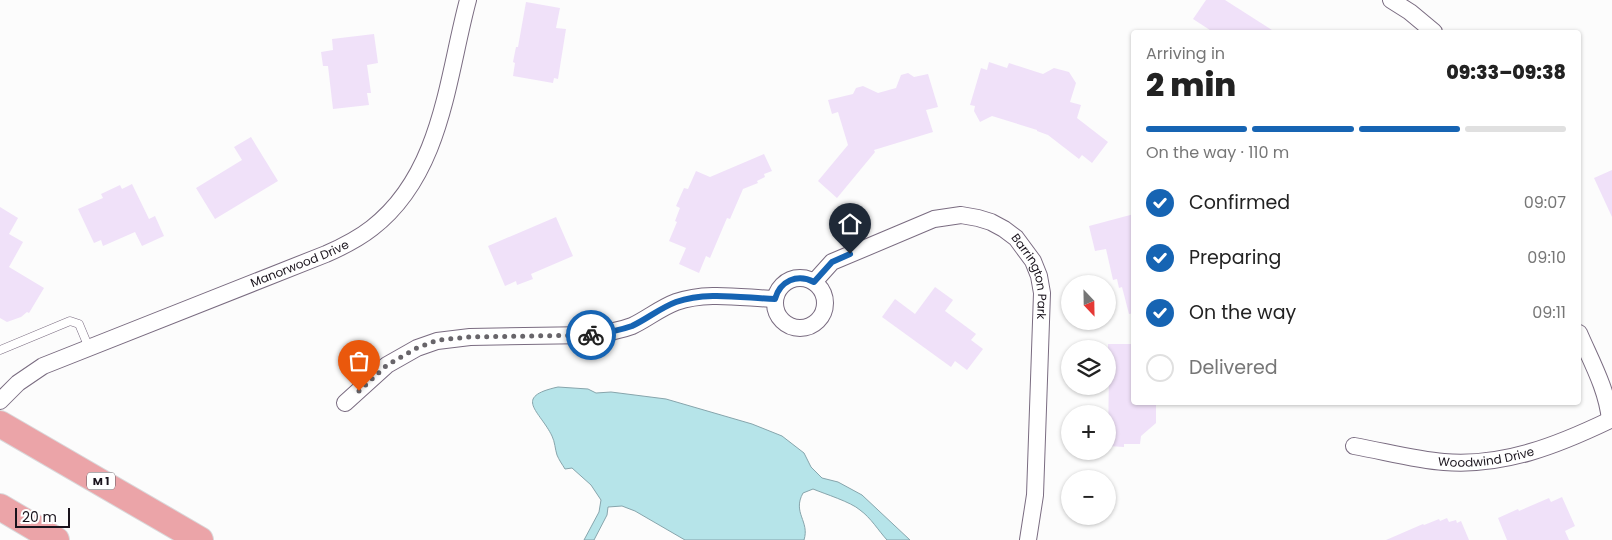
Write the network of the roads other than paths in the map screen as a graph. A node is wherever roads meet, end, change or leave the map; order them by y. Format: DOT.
graph roads {
  1 [pos="468,0"];
  2 [pos="1391,0"];
  3 [pos="1432,30"];
  4 [pos="814,282"];
  5 [pos="775,299"];
  6 [pos="1581,338"];
  7 [pos="90,348"];
  8 [pos="0,350"];
  9 [pos="0,401"];
  10 [pos="345,404"];
  11 [pos="1611,421"];
  12 [pos="0,424"];
  13 [pos="1354,446"];
  14 [pos="0,507"];
  15 [pos="56,540"];
  16 [pos="200,540"];
  17 [pos="1028,540"];
  1 -- 7 [label="street, Manorwood Drive"];
  2 -- 3 [label="street"];
  4 -- 5 [label="street"];
  4 -- 5 [label="street"];
  4 -- 17 [label="street, Barrington Park"];
  5 -- 10 [label="street"];
  6 -- 11 [label="street"];
  7 -- 8 [label="lane"];
  7 -- 9 [label="street, Manorwood Drive"];
  11 -- 13 [label="street, Woodwind Drive"];
  12 -- 16 [label="main road, M 1"];
  14 -- 15 [label="main road"];
}
